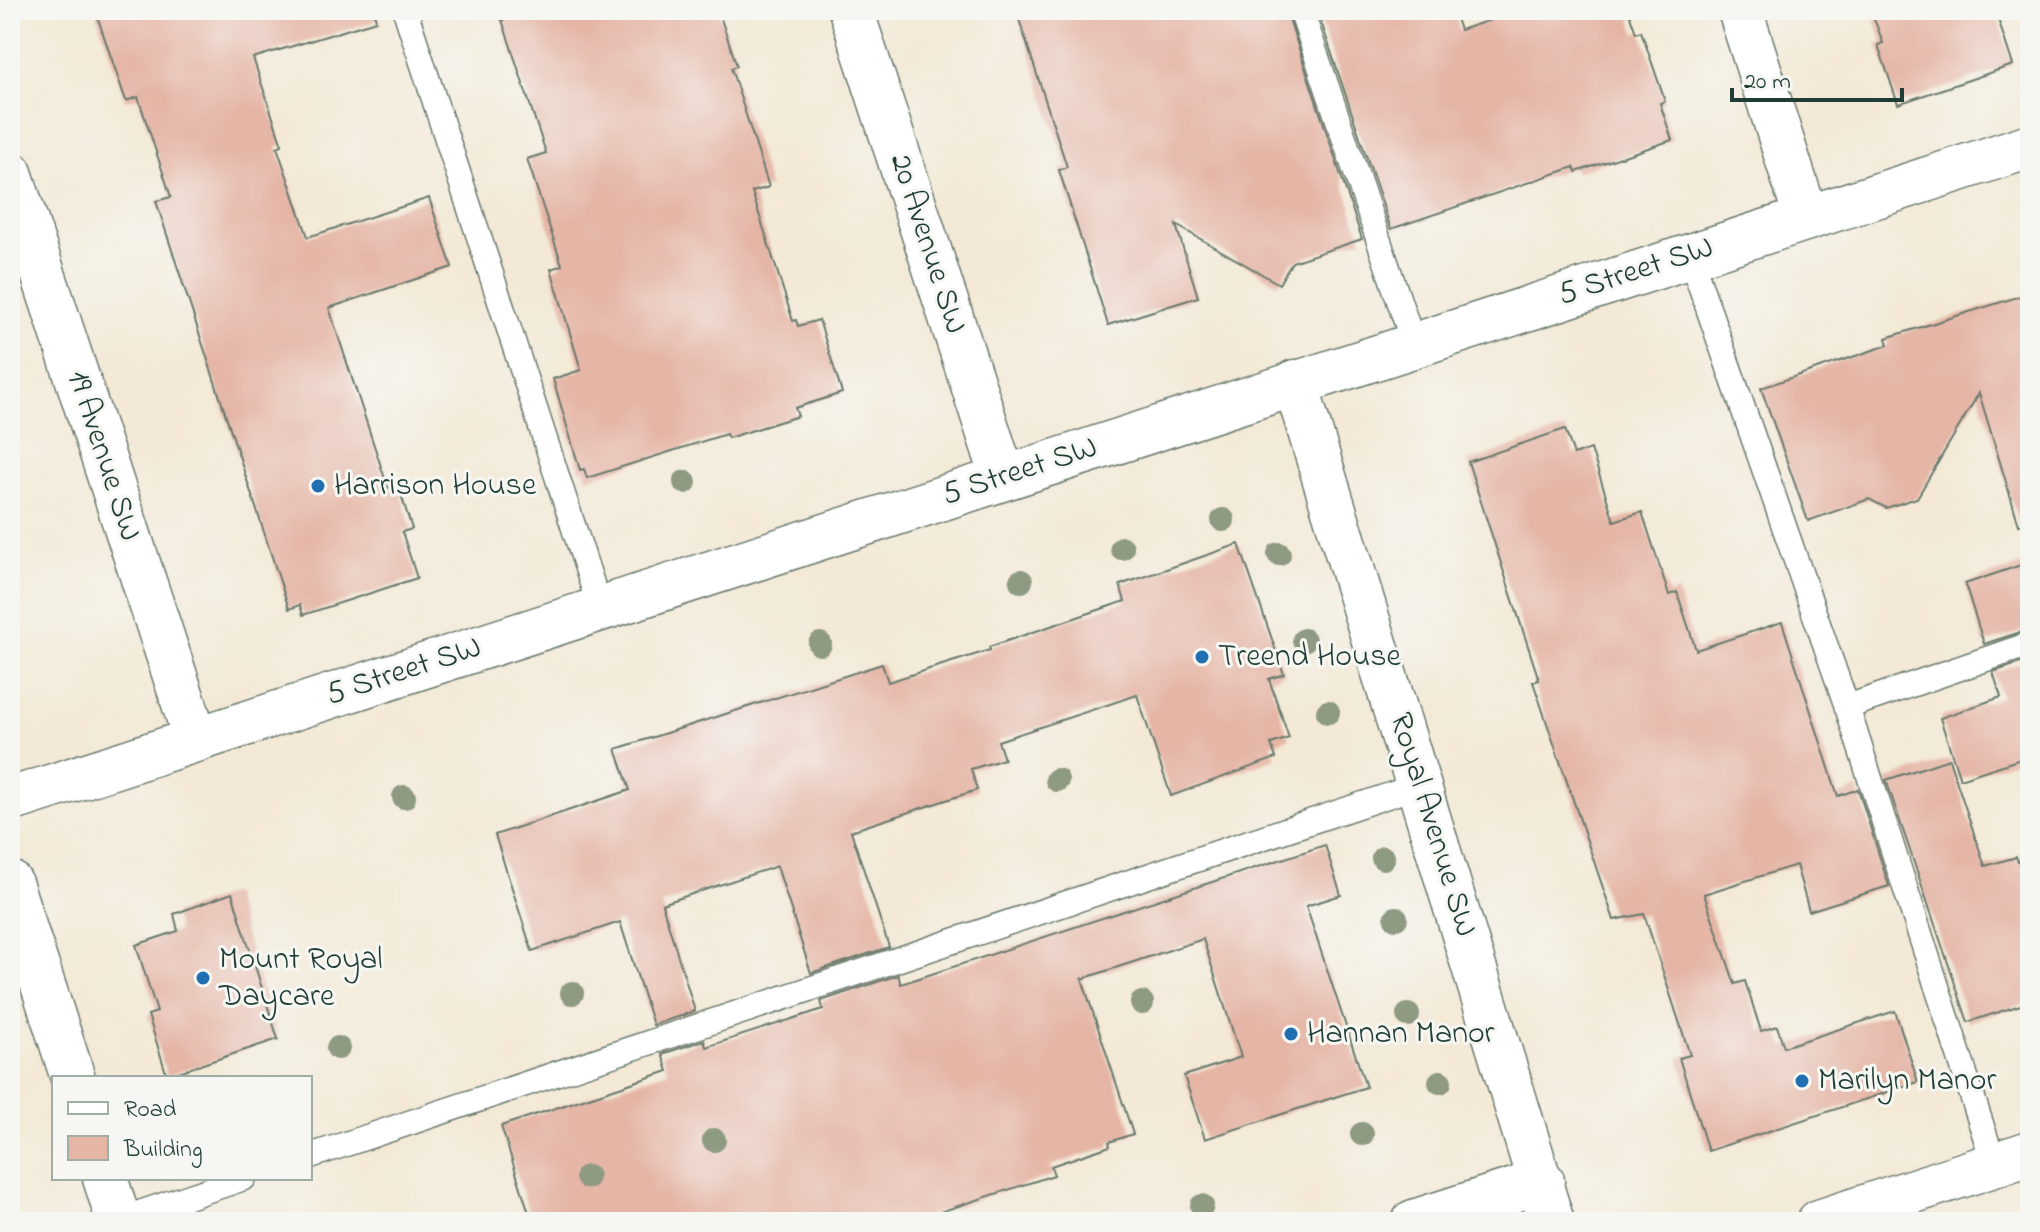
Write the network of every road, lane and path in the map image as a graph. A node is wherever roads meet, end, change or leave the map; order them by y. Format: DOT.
graph roads {
  1 [pos="405,10"];
  2 [pos="851,10"];
  3 [pos="1301,10"];
  4 [pos="1740,10"];
  5 [pos="2030,146"];
  6 [pos="10,173"];
  7 [pos="1806,217"];
  8 [pos="1690,256"];
  9 [pos="1414,345"];
  10 [pos="1295,382"];
  11 [pos="1003,477"];
  12 [pos="600,608"];
  13 [pos="2030,644"];
  14 [pos="1847,707"];
  15 [pos="196,740"];
  16 [pos="1420,785"];
  17 [pos="10,800"];
  18 [pos="10,883"];
  19 [pos="72,1076"];
  20 [pos="312,1155"];
  21 [pos="2012,1158"];
  22 [pos="106,1180"];
  23 [pos="238,1180"];
  24 [pos="1542,1181"];
  25 [pos="117,1221"];
  26 [pos="1414,1222"];
  27 [pos="1552,1222"];
  28 [pos="1819,1222"];
  1 -- 12 [label="lane"];
  2 -- 11 [label="street, 20 Avenue SW"];
  3 -- 9 [label="lane"];
  4 -- 7 [label="street"];
  5 -- 7 [label="street, 5 Street SW"];
  6 -- 15 [label="street, 19 Avenue SW"];
  7 -- 8 [label="street, 5 Street SW"];
  8 -- 9 [label="street, 5 Street SW"];
  8 -- 14 [label="lane"];
  9 -- 10 [label="street, 5 Street SW"];
  10 -- 11 [label="street, 5 Street SW"];
  10 -- 16 [label="street, Royal Avenue SW"];
  11 -- 12 [label="street, 5 Street SW"];
  12 -- 15 [label="street, 5 Street SW"];
  13 -- 14 [label="lane"];
  14 -- 21 [label="lane"];
  15 -- 17 [label="street, 5 Street SW"];
  16 -- 20 [label="lane"];
  16 -- 24 [label="street, Royal Avenue SW"];
  18 -- 19 [label="street"];
  21 -- 28 [label="street"];
  22 -- 25 [label="street"];
  23 -- 25 [label="lane"];
  24 -- 26 [label="street"];
  24 -- 27 [label="street, Royal Avenue SW"];
}
